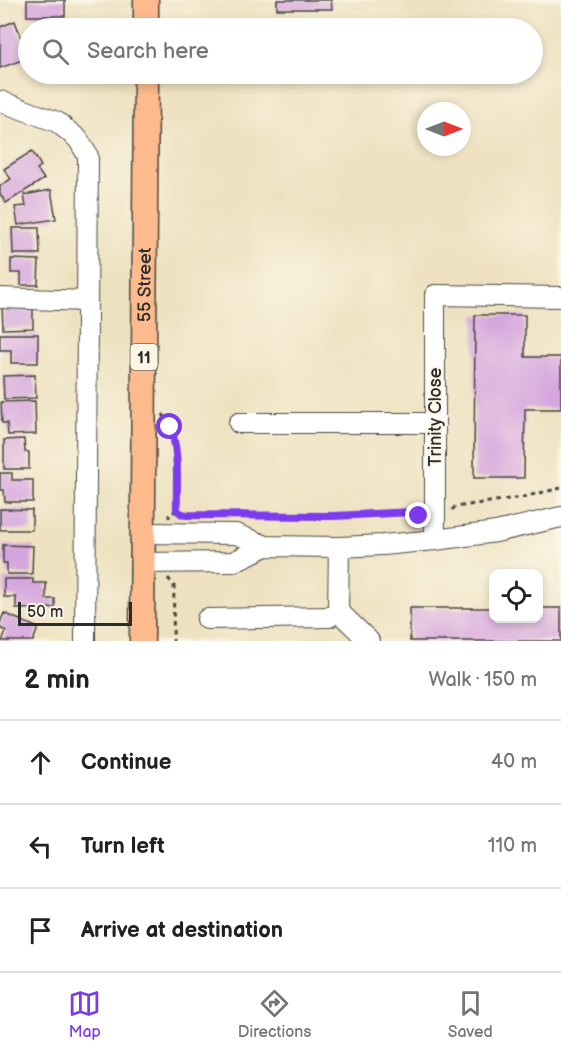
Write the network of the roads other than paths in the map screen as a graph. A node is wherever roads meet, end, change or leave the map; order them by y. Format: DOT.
graph roads {
  1 [pos="146,0"];
  2 [pos="146,18"];
  3 [pos="146,84"];
  4 [pos="0,101"];
  5 [pos="561,297"];
  6 [pos="0,298"];
  7 [pos="87,301"];
  8 [pos="239,423"];
  9 [pos="435,423"];
  10 [pos="561,517"];
  11 [pos="143,533"];
  12 [pos="435,540"];
  13 [pos="266,546"];
  14 [pos="339,547"];
  15 [pos="142,563"];
  16 [pos="338,611"];
  17 [pos="207,619"];
  18 [pos="85,641"];
  19 [pos="142,641"];
  20 [pos="369,641"];
  1 -- 2 [label="main road"];
  3 -- 11 [label="main road, 55 Street / 11"];
  4 -- 7 [label="street"];
  5 -- 9 [label="street, Trinity Close"];
  6 -- 7 [label="street"];
  7 -- 18 [label="street"];
  8 -- 9 [label="street"];
  9 -- 12 [label="street, Trinity Close"];
  10 -- 12 [label="street"];
  11 -- 13 [label="street"];
  11 -- 15 [label="main road, 55 Street / 11"];
  12 -- 14 [label="street"];
  13 -- 14 [label="street"];
  13 -- 15 [label="street"];
  14 -- 16 [label="street"];
  15 -- 19 [label="main road, 55 Street / 11"];
  16 -- 17 [label="street"];
  16 -- 20 [label="street"];
}
